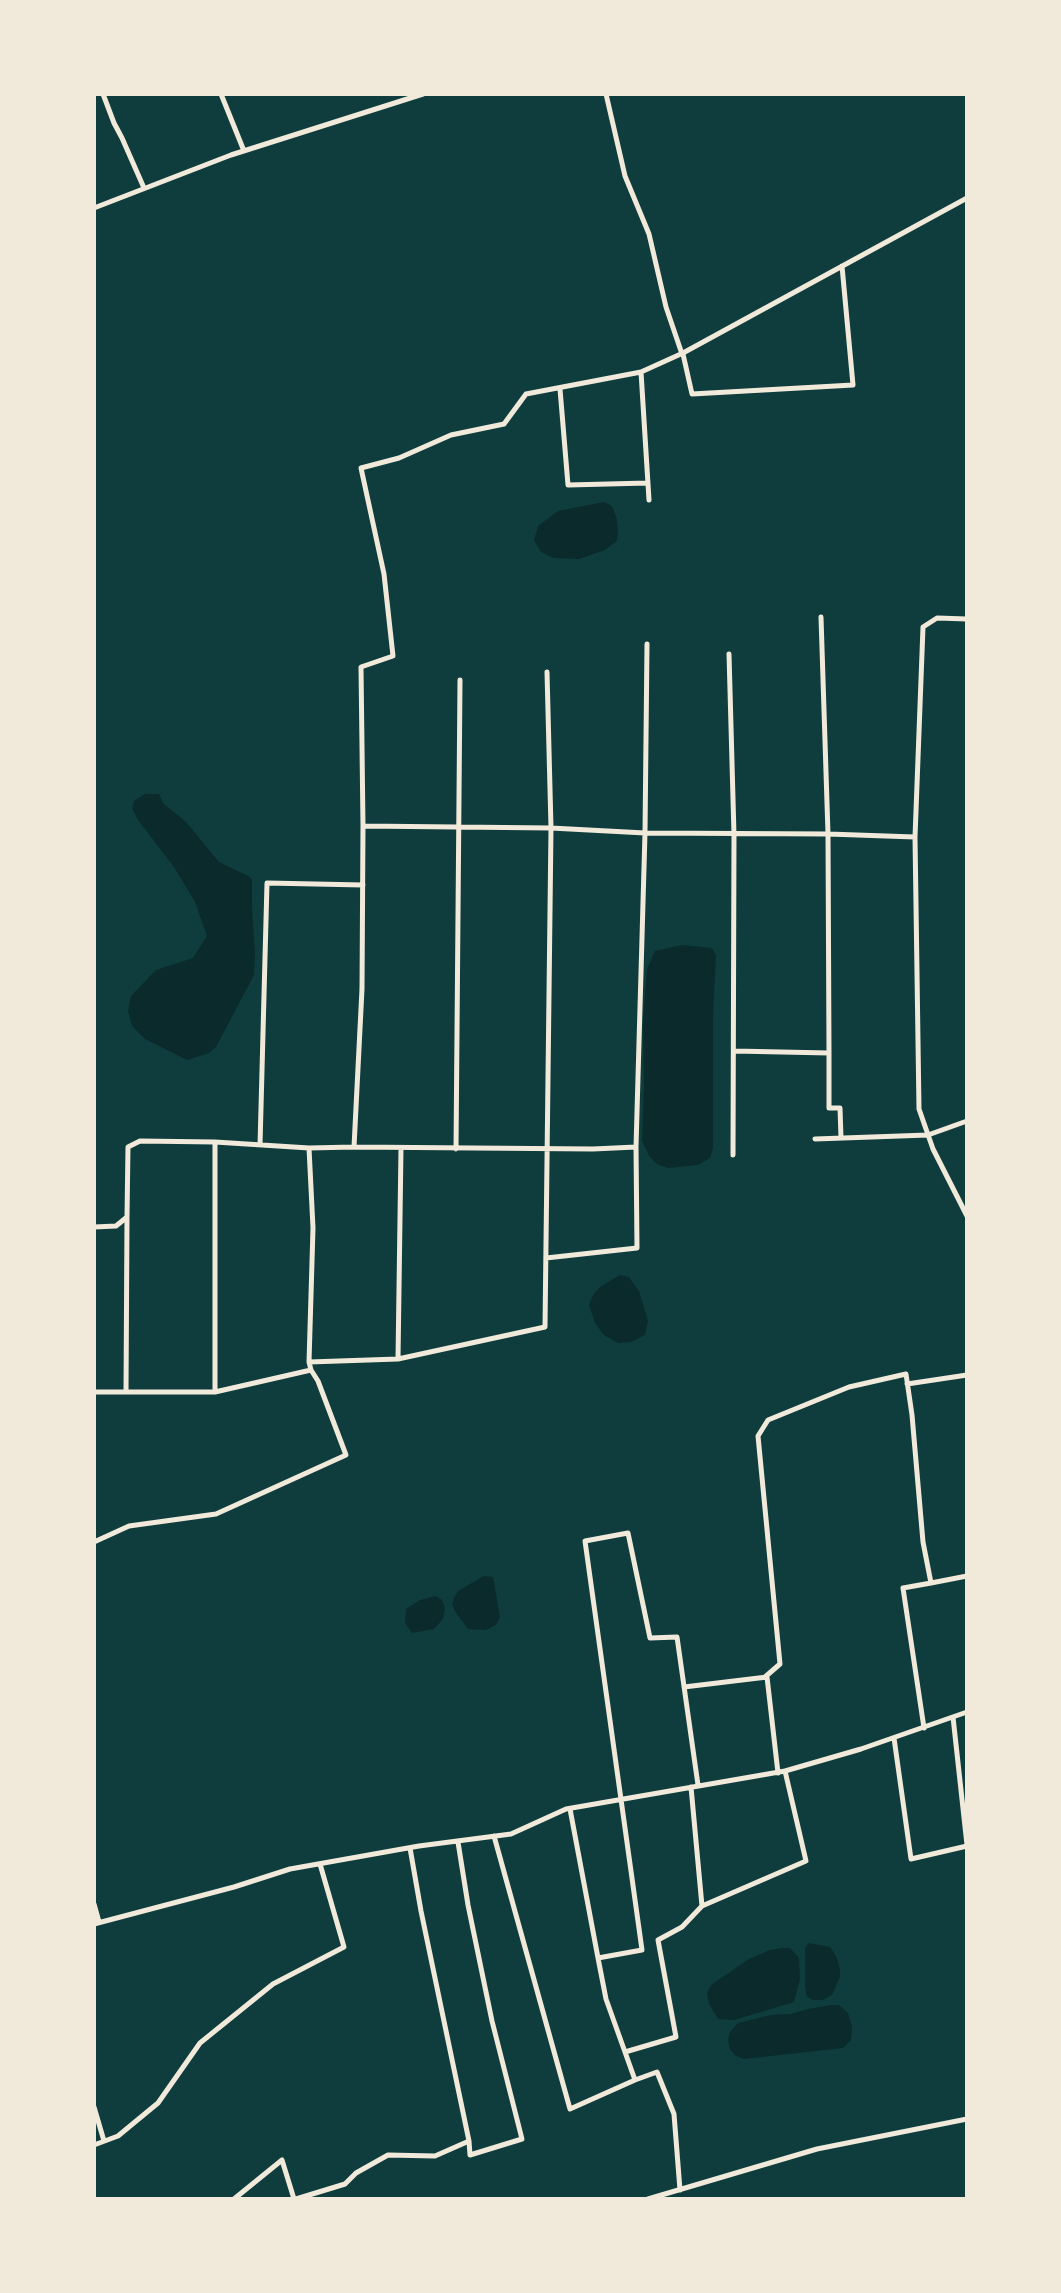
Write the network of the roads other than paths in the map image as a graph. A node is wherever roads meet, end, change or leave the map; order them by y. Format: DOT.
graph roads {
  1 [pos="103,94"];
  2 [pos="221,94"];
  3 [pos="423,94"];
  4 [pos="606,94"];
  5 [pos="244,151"];
  6 [pos="144,189"];
  7 [pos="967,198"];
  8 [pos="94,208"];
  9 [pos="842,266"];
  10 [pos="682,354"];
  11 [pos="641,372"];
  12 [pos="560,389"];
  13 [pos="648,483"];
  14 [pos="649,500"];
  15 [pos="821,617"];
  16 [pos="967,619"];
  17 [pos="647,644"];
  18 [pos="729,654"];
  19 [pos="547,672"];
  20 [pos="460,680"];
  21 [pos="363,826"];
  22 [pos="459,827"];
  23 [pos="551,828"];
  24 [pos="645,833"];
  25 [pos="828,834"];
  26 [pos="734,835"];
  27 [pos="915,837"];
  28 [pos="363,885"];
  29 [pos="734,1051"];
  30 [pos="829,1053"];
  31 [pos="967,1121"];
  32 [pos="928,1135"];
  33 [pos="841,1138"];
  34 [pos="815,1139"];
  35 [pos="215,1142"];
  36 [pos="260,1145"];
  37 [pos="354,1147"];
  38 [pos="636,1147"];
  39 [pos="309,1148"];
  40 [pos="401,1148"];
  41 [pos="547,1148"];
  42 [pos="456,1149"];
  43 [pos="733,1155"];
  44 [pos="967,1216"];
  45 [pos="127,1217"];
  46 [pos="94,1227"];
  47 [pos="546,1258"];
  48 [pos="398,1359"];
  49 [pos="309,1362"];
  50 [pos="311,1370"];
  51 [pos="967,1375"];
  52 [pos="907,1384"];
  53 [pos="94,1392"];
  54 [pos="126,1392"];
  55 [pos="215,1392"];
  56 [pos="94,1542"];
  57 [pos="967,1576"];
  58 [pos="931,1583"];
  59 [pos="765,1677"];
  60 [pos="684,1687"];
  61 [pos="967,1712"];
  62 [pos="953,1717"];
  63 [pos="924,1728"];
  64 [pos="894,1738"];
  65 [pos="785,1771"];
  66 [pos="778,1773"];
  67 [pos="694,1786"];
  68 [pos="621,1798"];
  69 [pos="570,1809"];
  70 [pos="494,1836"];
  71 [pos="458,1842"];
  72 [pos="967,1846"];
  73 [pos="410,1848"];
  74 [pos="320,1864"];
  75 [pos="94,1904"];
  76 [pos="702,1906"];
  77 [pos="96,1923"];
  78 [pos="598,1958"];
  79 [pos="625,2052"];
  80 [pos="635,2080"];
  81 [pos="94,2107"];
  82 [pos="967,2119"];
  83 [pos="104,2141"];
  84 [pos="469,2141"];
  85 [pos="94,2145"];
  86 [pos="680,2190"];
  87 [pos="234,2199"];
  88 [pos="295,2199"];
  89 [pos="648,2199"];
  1 -- 6 [label="street"];
  2 -- 5 [label="street"];
  3 -- 5 [label="street"];
  4 -- 10 [label="street"];
  5 -- 6 [label="street"];
  6 -- 8 [label="street"];
  7 -- 9 [label="street"];
  9 -- 10 [label="street"];
  9 -- 10 [label="street"];
  10 -- 11 [label="street"];
  11 -- 12 [label="street"];
  11 -- 13 [label="street"];
  12 -- 13 [label="street"];
  12 -- 21 [label="street"];
  13 -- 14 [label="street"];
  15 -- 25 [label="street"];
  16 -- 27 [label="street"];
  17 -- 24 [label="street"];
  18 -- 26 [label="street"];
  19 -- 23 [label="street"];
  20 -- 22 [label="street"];
  21 -- 22 [label="street"];
  21 -- 28 [label="street"];
  22 -- 23 [label="street"];
  22 -- 42 [label="street"];
  23 -- 24 [label="street"];
  23 -- 41 [label="street"];
  24 -- 26 [label="street"];
  24 -- 38 [label="street"];
  25 -- 26 [label="street"];
  25 -- 27 [label="street"];
  25 -- 30 [label="street"];
  26 -- 29 [label="street"];
  27 -- 32 [label="street"];
  28 -- 36 [label="street"];
  28 -- 37 [label="street"];
  29 -- 30 [label="street"];
  29 -- 43 [label="street"];
  30 -- 33 [label="street"];
  31 -- 32 [label="street"];
  32 -- 33 [label="street"];
  32 -- 44 [label="street"];
  33 -- 34 [label="street"];
  35 -- 36 [label="street"];
  35 -- 45 [label="street"];
  35 -- 55 [label="street"];
  36 -- 39 [label="street"];
  37 -- 39 [label="street"];
  37 -- 40 [label="street"];
  38 -- 41 [label="street"];
  38 -- 47 [label="street"];
  39 -- 49 [label="street"];
  40 -- 42 [label="street"];
  40 -- 48 [label="street"];
  41 -- 42 [label="street"];
  41 -- 47 [label="street"];
  45 -- 46 [label="street"];
  45 -- 54 [label="street"];
  47 -- 48 [label="street"];
  48 -- 49 [label="street"];
  49 -- 50 [label="street"];
  50 -- 55 [label="street"];
  50 -- 56 [label="street"];
  51 -- 52 [label="street"];
  52 -- 58 [label="street"];
  52 -- 59 [label="street"];
  53 -- 54 [label="street"];
  54 -- 55 [label="street"];
  57 -- 58 [label="street"];
  58 -- 63 [label="street"];
  59 -- 60 [label="street"];
  59 -- 66 [label="street"];
  60 -- 67 [label="street"];
  60 -- 68 [label="street"];
  61 -- 62 [label="street"];
  62 -- 63 [label="street"];
  62 -- 72 [label="street"];
  63 -- 64 [label="street"];
  64 -- 65 [label="street"];
  64 -- 72 [label="street"];
  65 -- 66 [label="street"];
  65 -- 76 [label="street"];
  66 -- 67 [label="street"];
  67 -- 68 [label="street"];
  67 -- 76 [label="street"];
  68 -- 69 [label="street"];
  68 -- 78 [label="street"];
  69 -- 70 [label="street"];
  69 -- 78 [label="street"];
  70 -- 71 [label="street"];
  70 -- 80 [label="street"];
  71 -- 73 [label="street"];
  71 -- 84 [label="street"];
  73 -- 74 [label="street"];
  73 -- 84 [label="street"];
  74 -- 77 [label="street"];
  74 -- 83 [label="street"];
  75 -- 77 [label="street"];
  76 -- 79 [label="street"];
  78 -- 79 [label="street"];
  79 -- 80 [label="street"];
  80 -- 86 [label="street"];
  81 -- 83 [label="street"];
  82 -- 86 [label="street"];
  83 -- 85 [label="street"];
  84 -- 88 [label="street"];
  86 -- 89 [label="street"];
  87 -- 88 [label="street"];
}
